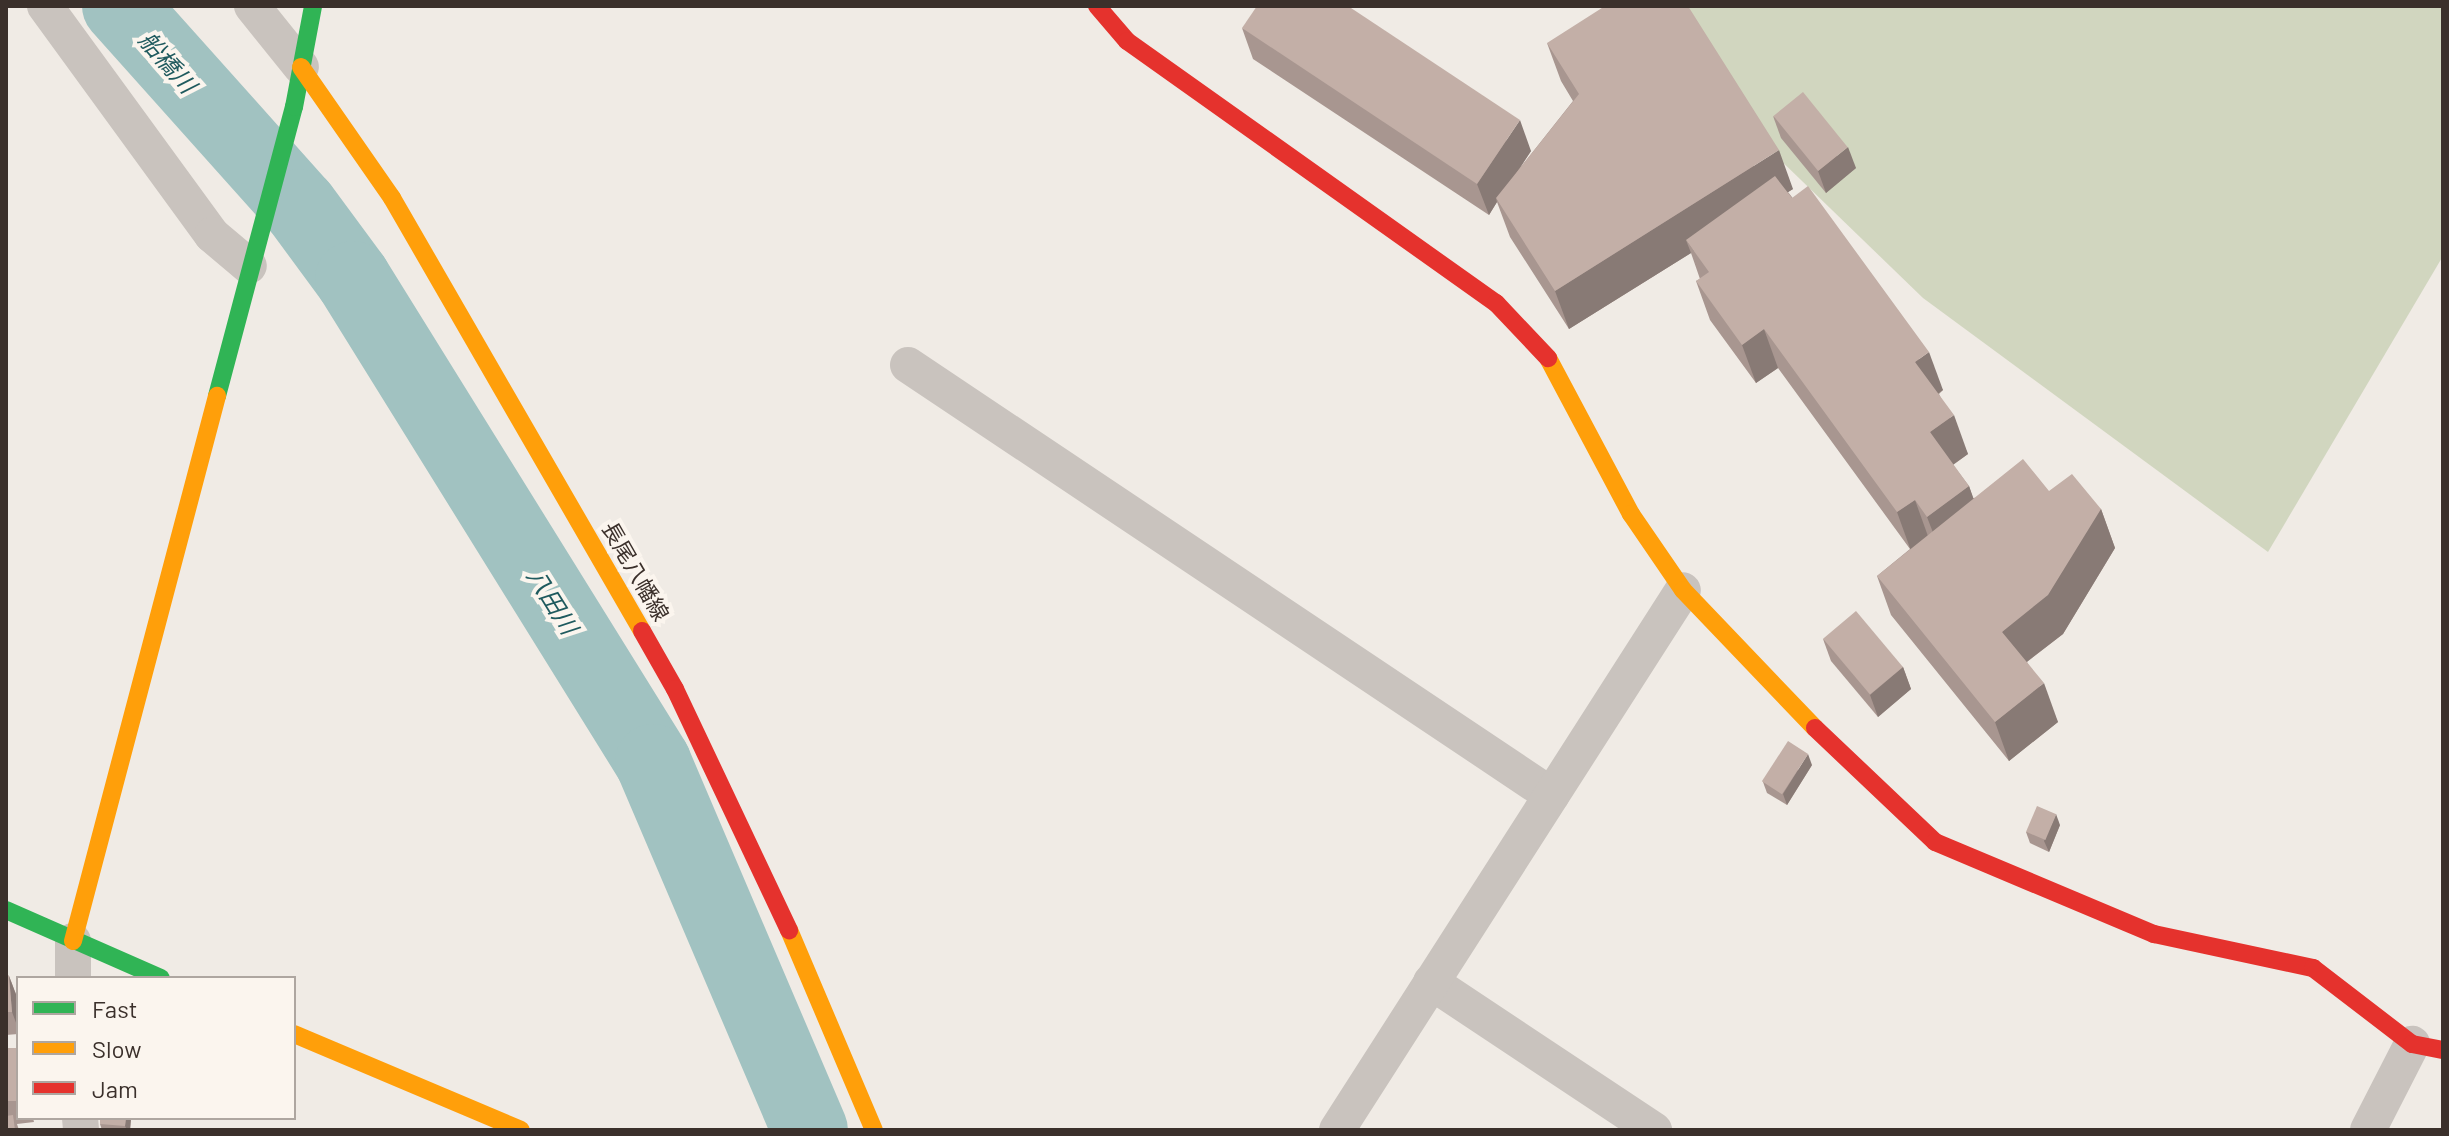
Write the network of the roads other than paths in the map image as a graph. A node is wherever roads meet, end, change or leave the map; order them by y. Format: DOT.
graph roads {
  1 [pos="45,6"];
  2 [pos="252,6"];
  3 [pos="313,6"];
  4 [pos="1097,6"];
  5 [pos="301,67"];
  6 [pos="251,260"];
  7 [pos="908,365"];
  8 [pos="1683,590"];
  9 [pos="1551,795"];
  10 [pos="6,910"];
  11 [pos="73,941"];
  12 [pos="73,976"];
  13 [pos="156,976"];
  14 [pos="1431,982"];
  15 [pos="296,1035"];
  16 [pos="2428,1047"];
  17 [pos="521,1130"];
  18 [pos="874,1130"];
  19 [pos="1337,1130"];
  20 [pos="1654,1130"];
  21 [pos="2368,1130"];
  1 -- 6 [label="street"];
  2 -- 5 [label="street"];
  3 -- 5 [label="main road"];
  4 -- 8 [label="main road"];
  5 -- 6 [label="main road"];
  5 -- 18 [label="main road, 長尾八幡線"];
  6 -- 11 [label="main road"];
  7 -- 9 [label="street"];
  8 -- 9 [label="street"];
  8 -- 16 [label="main road"];
  9 -- 14 [label="street"];
  10 -- 11 [label="main road"];
  11 -- 12 [label="street"];
  11 -- 13 [label="main road"];
  14 -- 19 [label="street"];
  14 -- 20 [label="street"];
  15 -- 17 [label="main road"];
  16 -- 21 [label="street"];
}
